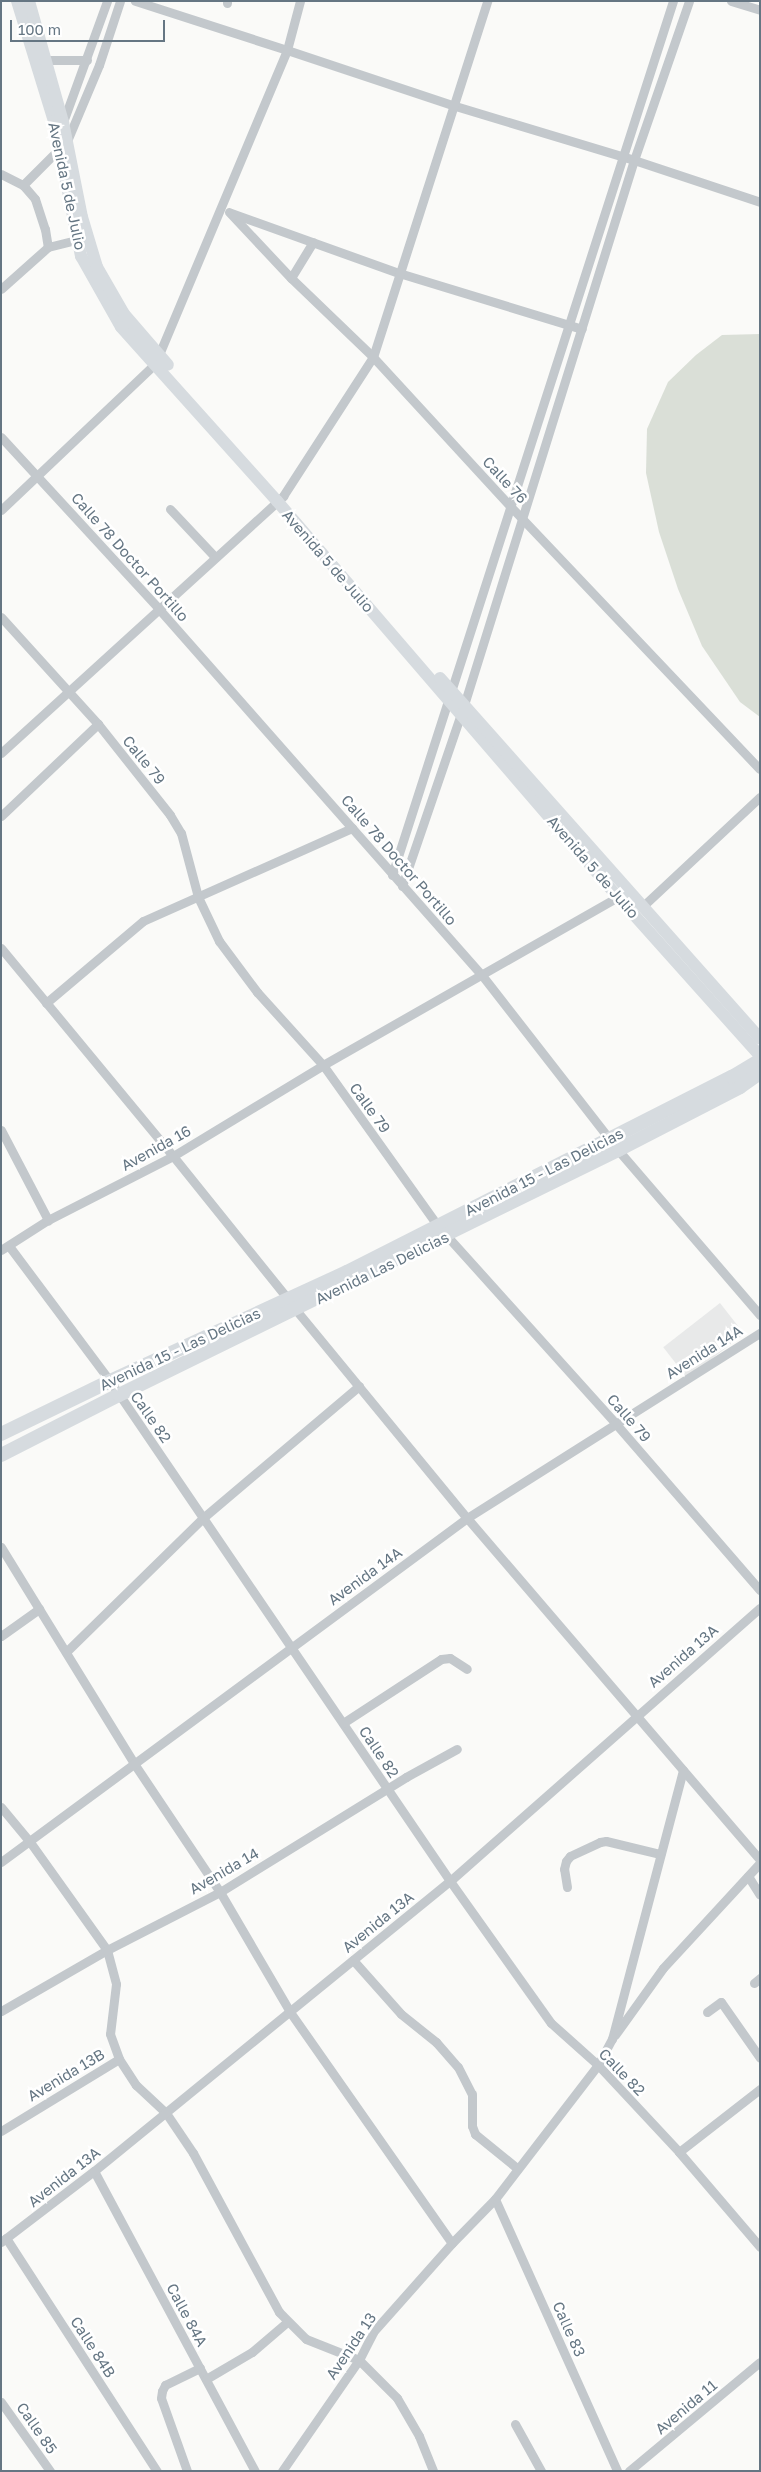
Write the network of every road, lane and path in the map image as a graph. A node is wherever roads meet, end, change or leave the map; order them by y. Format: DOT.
graph roads {
  1 [pos="17,1"];
  2 [pos="29,1"];
  3 [pos="108,1"];
  4 [pos="120,1"];
  5 [pos="135,1"];
  6 [pos="300,1"];
  7 [pos="486,1"];
  8 [pos="672,1"];
  9 [pos="689,1"];
  10 [pos="731,1"];
  11 [pos="760,10"];
  12 [pos="287,50"];
  13 [pos="45,60"];
  14 [pos="88,60"];
  15 [pos="452,105"];
  16 [pos="63,122"];
  17 [pos="59,145"];
  18 [pos="622,157"];
  19 [pos="634,160"];
  20 [pos="1,174"];
  21 [pos="23,185"];
  22 [pos="760,202"];
  23 [pos="225,210"];
  24 [pos="77,240"];
  25 [pos="313,242"];
  26 [pos="48,247"];
  27 [pos="399,273"];
  28 [pos="291,278"];
  29 [pos="1,289"];
  30 [pos="568,325"];
  31 [pos="582,330"];
  32 [pos="372,357"];
  33 [pos="157,359"];
  34 [pos="1,437"];
  35 [pos="37,475"];
  36 [pos="280,499"];
  37 [pos="511,507"];
  38 [pos="170,509"];
  39 [pos="1,510"];
  40 [pos="521,518"];
  41 [pos="215,556"];
  42 [pos="158,608"];
  43 [pos="1,617"];
  44 [pos="67,691"];
  45 [pos="450,697"];
  46 [pos="462,710"];
  47 [pos="98,724"];
  48 [pos="1,752"];
  49 [pos="760,769"];
  50 [pos="760,797"];
  51 [pos="1,816"];
  52 [pos="352,828"];
  53 [pos="392,875"];
  54 [pos="402,886"];
  55 [pos="198,897"];
  56 [pos="618,897"];
  57 [pos="643,906"];
  58 [pos="1,948"];
  59 [pos="481,974"];
  60 [pos="46,1003"];
  61 [pos="760,1039"];
  62 [pos="760,1056"];
  63 [pos="760,1060"];
  64 [pos="322,1065"];
  65 [pos="760,1073"];
  66 [pos="1,1130"];
  67 [pos="614,1145"];
  68 [pos="173,1156"];
  69 [pos="48,1220"];
  70 [pos="443,1231"];
  71 [pos="5,1248"];
  72 [pos="292,1304"];
  73 [pos="760,1315"];
  74 [pos="760,1333"];
  75 [pos="110,1381"];
  76 [pos="359,1386"];
  77 [pos="119,1395"];
  78 [pos="616,1424"];
  79 [pos="1,1434"];
  80 [pos="1,1456"];
  81 [pos="204,1517"];
  82 [pos="467,1518"];
  83 [pos="1,1547"];
  84 [pos="760,1590"];
  85 [pos="760,1608"];
  86 [pos="39,1609"];
  87 [pos="1,1636"];
  88 [pos="292,1647"];
  89 [pos="66,1652"];
  90 [pos="467,1668"];
  91 [pos="635,1715"];
  92 [pos="343,1722"];
  93 [pos="457,1749"];
  94 [pos="135,1765"];
  95 [pos="683,1770"];
  96 [pos="387,1789"];
  97 [pos="1,1807"];
  98 [pos="30,1842"];
  99 [pos="760,1844"];
  100 [pos="752,1852"];
  101 [pos="660,1854"];
  102 [pos="1,1862"];
  103 [pos="760,1862"];
  104 [pos="748,1876"];
  105 [pos="450,1882"];
  106 [pos="567,1887"];
  107 [pos="220,1892"];
  108 [pos="760,1894"];
  109 [pos="107,1950"];
  110 [pos="354,1960"];
  111 [pos="1,2011"];
  112 [pos="290,2012"];
  113 [pos="707,2012"];
  114 [pos="612,2039"];
  115 [pos="760,2058"];
  116 [pos="119,2059"];
  117 [pos="598,2065"];
  118 [pos="760,2089"];
  119 [pos="166,2113"];
  120 [pos="1,2131"];
  121 [pos="679,2152"];
  122 [pos="518,2169"];
  123 [pos="94,2171"];
  124 [pos="495,2199"];
  125 [pos="4,2240"];
  126 [pos="452,2243"];
  127 [pos="760,2247"];
  128 [pos="287,2322"];
  129 [pos="358,2360"];
  130 [pos="760,2362"];
  131 [pos="200,2368"];
  132 [pos="206,2379"];
  133 [pos="2,2405"];
  134 [pos="515,2424"];
  135 [pos="50,2471"];
  136 [pos="157,2471"];
  137 [pos="187,2471"];
  138 [pos="256,2471"];
  139 [pos="282,2471"];
  140 [pos="433,2471"];
  141 [pos="541,2471"];
  142 [pos="617,2471"];
  143 [pos="629,2471"];
  1 -- 17 [label="main road, Avenida 5 de Julio"];
  2 -- 13 [label="main road, Avenida 5 de Julio"];
  3 -- 14 [label="street"];
  4 -- 17 [label="street"];
  5 -- 12 [label="street"];
  6 -- 12 [label="street"];
  7 -- 15 [label="street"];
  8 -- 18 [label="street"];
  9 -- 19 [label="street"];
  10 -- 11 [label="street"];
  12 -- 15 [label="street"];
  12 -- 23 [label="street"];
  13 -- 14 [label="street"];
  13 -- 16 [label="main road, Avenida 5 de Julio"];
  14 -- 16 [label="street"];
  15 -- 18 [label="street"];
  15 -- 27 [label="street"];
  16 -- 17 [label="main road, Avenida 5 de Julio"];
  17 -- 21 [label="street"];
  17 -- 24 [label="main road, Avenida 5 de Julio"];
  17 -- 33 [label="main road, Avenida 5 de Julio"];
  18 -- 19 [label="street"];
  18 -- 30 [label="street"];
  19 -- 22 [label="street"];
  19 -- 31 [label="street"];
  20 -- 21 [label="street"];
  21 -- 26 [label="street"];
  23 -- 25 [label="street"];
  23 -- 28 [label="street, Calle 76"];
  23 -- 33 [label="street"];
  24 -- 26 [label="street"];
  24 -- 33 [label="main road, Avenida 5 de Julio"];
  25 -- 27 [label="street"];
  25 -- 28 [label="street"];
  26 -- 29 [label="street"];
  27 -- 30 [label="street"];
  27 -- 32 [label="street"];
  28 -- 32 [label="street, Calle 76"];
  30 -- 31 [label="street"];
  30 -- 37 [label="street"];
  31 -- 40 [label="street"];
  32 -- 36 [label="street"];
  32 -- 37 [label="street, Calle 76"];
  33 -- 35 [label="street"];
  33 -- 36 [label="main road, Avenida 5 de Julio"];
  34 -- 35 [label="street, Calle 78 Doctor Portillo"];
  35 -- 39 [label="street"];
  35 -- 42 [label="street, Calle 78 Doctor Portillo"];
  36 -- 41 [label="street"];
  36 -- 45 [label="main road, Avenida 5 de Julio"];
  37 -- 40 [label="street, Calle 76"];
  37 -- 45 [label="street"];
  38 -- 41 [label="street"];
  40 -- 46 [label="street"];
  40 -- 49 [label="street, Calle 76"];
  41 -- 42 [label="street"];
  42 -- 44 [label="street"];
  42 -- 52 [label="street, Calle 78 Doctor Portillo"];
  43 -- 44 [label="street, Calle 79"];
  44 -- 47 [label="street, Calle 79"];
  44 -- 48 [label="street"];
  45 -- 46 [label="main road, Avenida 5 de Julio"];
  45 -- 53 [label="street"];
  46 -- 54 [label="street"];
  46 -- 56 [label="main road, Avenida 5 de Julio"];
  46 -- 57 [label="main road, Avenida 5 de Julio"];
  47 -- 51 [label="street"];
  47 -- 55 [label="street, Calle 79"];
  50 -- 57 [label="street"];
  52 -- 53 [label="street, Calle 78 Doctor Portillo"];
  52 -- 55 [label="street"];
  53 -- 54 [label="street, Calle 78 Doctor Portillo"];
  54 -- 59 [label="street, Calle 78 Doctor Portillo"];
  55 -- 60 [label="street"];
  55 -- 64 [label="street, Calle 79"];
  56 -- 59 [label="street, Avenida 16"];
  56 -- 62 [label="main road, Avenida 5 de Julio"];
  57 -- 61 [label="main road, Avenida 5 de Julio"];
  58 -- 60 [label="street"];
  59 -- 64 [label="street, Avenida 16"];
  59 -- 67 [label="street, Calle 78 Doctor Portillo"];
  60 -- 68 [label="street"];
  63 -- 67 [label="main road, Avenida 15 - Las Delicias"];
  64 -- 68 [label="street, Avenida 16"];
  64 -- 70 [label="street, Calle 79"];
  65 -- 67 [label="main road"];
  66 -- 69 [label="street"];
  67 -- 70 [label="main road, Avenida 15 - Las Delicias"];
  67 -- 73 [label="street, Calle 78 Doctor Portillo"];
  68 -- 69 [label="street, Avenida 16"];
  68 -- 72 [label="street"];
  69 -- 71 [label="street, Avenida 16"];
  70 -- 72 [label="main road, Avenida 15 - Las Delicias"];
  70 -- 78 [label="street, Calle 79"];
  71 -- 75 [label="street, Calle 82"];
  72 -- 75 [label="main road, Avenida 15 - Las Delicias"];
  72 -- 76 [label="street"];
  72 -- 77 [label="main road, Avenida Las Delicias"];
  74 -- 78 [label="street, Avenida 14A"];
  75 -- 77 [label="street, Calle 82"];
  75 -- 79 [label="main road, Avenida 15 - Las Delicias"];
  76 -- 81 [label="street"];
  76 -- 82 [label="street"];
  77 -- 80 [label="main road, Avenida Las Delicias"];
  77 -- 81 [label="street, Calle 82"];
  78 -- 82 [label="street, Avenida 14A"];
  78 -- 84 [label="street, Calle 79"];
  81 -- 88 [label="street, Calle 82"];
  81 -- 89 [label="street"];
  82 -- 88 [label="street, Avenida 14A"];
  82 -- 91 [label="street"];
  83 -- 86 [label="street"];
  85 -- 91 [label="street, Avenida 13A"];
  86 -- 87 [label="street"];
  86 -- 89 [label="street"];
  88 -- 92 [label="street, Calle 82"];
  88 -- 94 [label="street, Avenida 14A"];
  89 -- 94 [label="street"];
  90 -- 92 [label="street"];
  91 -- 95 [label="street"];
  91 -- 105 [label="street, Avenida 13A"];
  92 -- 96 [label="street, Calle 82"];
  93 -- 96 [label="street, Avenida 14"];
  94 -- 98 [label="street, Avenida 14A"];
  94 -- 107 [label="street"];
  95 -- 100 [label="street"];
  95 -- 101 [label="street"];
  96 -- 105 [label="street, Calle 82"];
  96 -- 107 [label="street, Avenida 14"];
  97 -- 98 [label="street"];
  98 -- 102 [label="street, Avenida 14A"];
  98 -- 109 [label="street"];
  99 -- 100 [label="street"];
  100 -- 103 [label="street"];
  101 -- 106 [label="street"];
  101 -- 114 [label="street"];
  103 -- 104 [label="street"];
  104 -- 108 [label="street"];
  104 -- 114 [label="street"];
  105 -- 110 [label="street, Avenida 13A"];
  105 -- 117 [label="street, Calle 82"];
  107 -- 109 [label="street, Avenida 14"];
  107 -- 112 [label="street"];
  109 -- 111 [label="street, Avenida 14"];
  109 -- 116 [label="street"];
  110 -- 112 [label="street, Avenida 13A"];
  110 -- 122 [label="street"];
  112 -- 119 [label="street, Avenida 13A"];
  112 -- 126 [label="street"];
  113 -- 115 [label="street"];
  114 -- 117 [label="street, Avenida 13"];
  116 -- 119 [label="street"];
  116 -- 120 [label="street, Avenida 13B"];
  117 -- 121 [label="street, Calle 82"];
  117 -- 122 [label="street, Avenida 13"];
  118 -- 121 [label="street"];
  119 -- 123 [label="street, Avenida 13A"];
  119 -- 128 [label="street"];
  121 -- 127 [label="street, Calle 82"];
  122 -- 124 [label="street, Avenida 13"];
  123 -- 125 [label="street, Avenida 13A"];
  123 -- 131 [label="street, Calle 84A"];
  124 -- 126 [label="street, Avenida 13"];
  124 -- 142 [label="street, Calle 83"];
  125 -- 136 [label="street, Calle 84B"];
  126 -- 129 [label="street, Avenida 13"];
  128 -- 129 [label="street"];
  128 -- 132 [label="street"];
  129 -- 139 [label="street, Avenida 13"];
  129 -- 140 [label="street"];
  130 -- 143 [label="street, Avenida 11"];
  131 -- 132 [label="street, Calle 84A"];
  131 -- 137 [label="street"];
  132 -- 138 [label="street, Calle 84A"];
  133 -- 135 [label="street, Calle 85"];
  134 -- 141 [label="street"];
}
